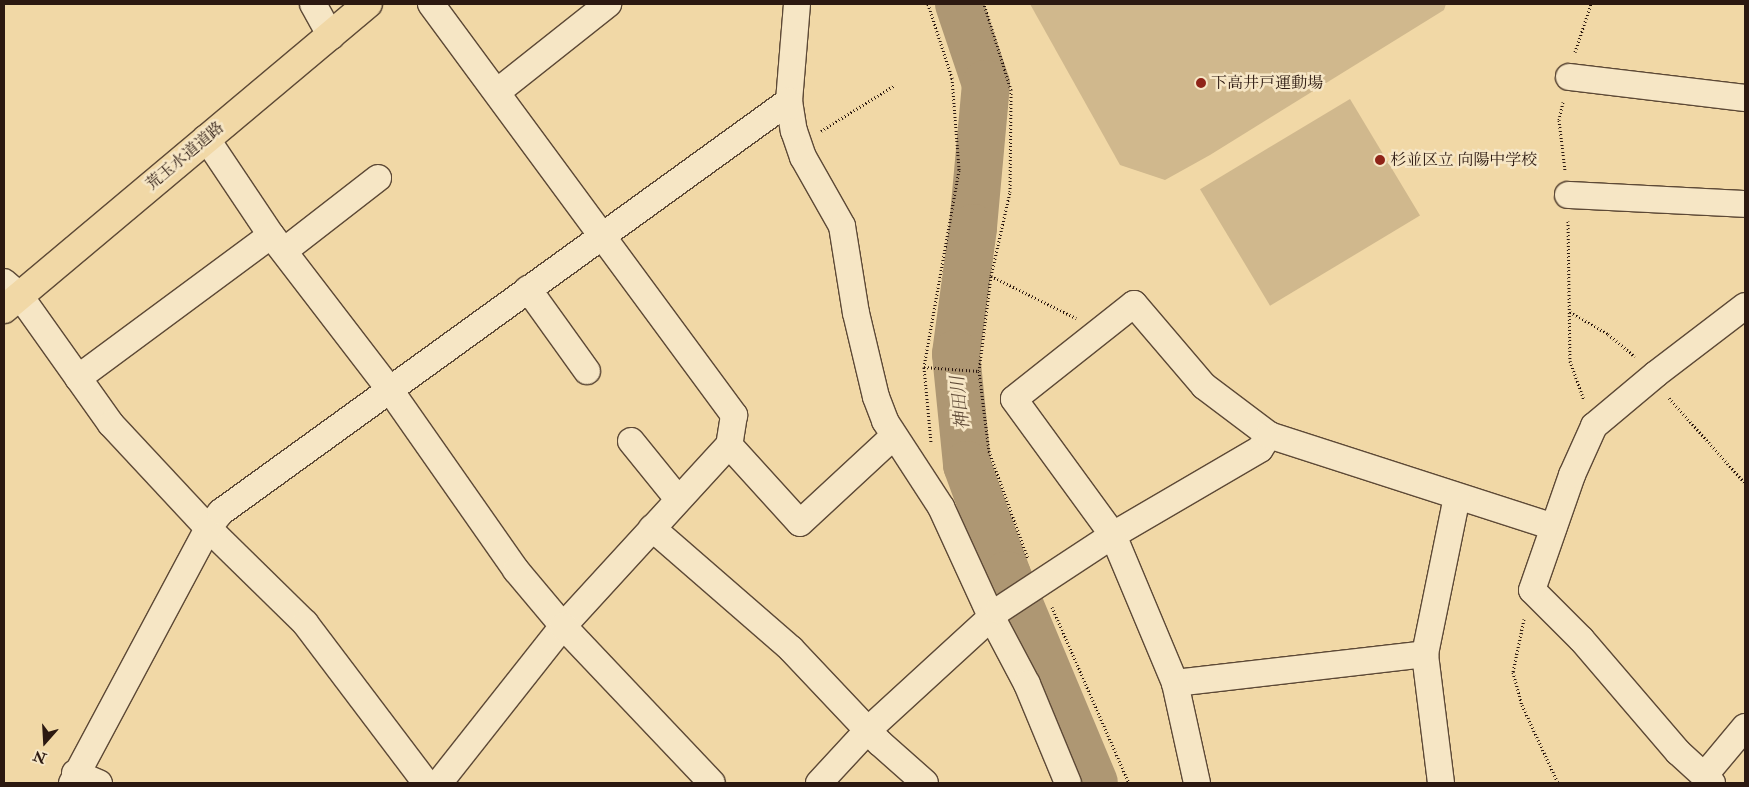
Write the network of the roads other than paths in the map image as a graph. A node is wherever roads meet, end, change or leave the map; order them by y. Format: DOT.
graph roads {
  1 [pos="313,4"];
  2 [pos="368,4"];
  3 [pos="431,4"];
  4 [pos="608,4"];
  5 [pos="797,4"];
  6 [pos="331,36"];
  7 [pos="1569,77"];
  8 [pos="498,92"];
  9 [pos="1745,98"];
  10 [pos="789,101"];
  11 [pos="206,138"];
  12 [pos="378,178"];
  13 [pos="1568,195"];
  14 [pos="1745,204"];
  15 [pos="603,234"];
  16 [pos="277,243"];
  17 [pos="528,289"];
  18 [pos="9,295"];
  19 [pos="1745,306"];
  20 [pos="587,371"];
  21 [pos="78,378"];
  22 [pos="390,390"];
  23 [pos="1269,435"];
  24 [pos="894,436"];
  25 [pos="631,441"];
  26 [pos="729,444"];
  27 [pos="1457,497"];
  28 [pos="678,499"];
  29 [pos="1553,527"];
  30 [pos="208,528"];
  31 [pos="652,528"];
  32 [pos="1114,535"];
  33 [pos="995,613"];
  34 [pos="563,626"];
  35 [pos="1425,654"];
  36 [pos="1175,683"];
  37 [pos="1745,727"];
  38 [pos="868,730"];
  39 [pos="73,778"];
  40 [pos="1708,780"];
  41 [pos="99,783"];
  42 [pos="426,783"];
  43 [pos="439,783"];
  44 [pos="712,783"];
  45 [pos="819,783"];
  46 [pos="925,783"];
  47 [pos="1068,783"];
  48 [pos="1197,783"];
  49 [pos="1442,783"];
  1 -- 6 [label="street"];
  2 -- 6 [label="main road, 荒玉水道道路"];
  3 -- 8 [label="street"];
  4 -- 8 [label="street"];
  5 -- 10 [label="street"];
  6 -- 11 [label="main road, 荒玉水道道路"];
  7 -- 9 [label="street"];
  8 -- 15 [label="street"];
  10 -- 15 [label="street"];
  10 -- 24 [label="street"];
  11 -- 16 [label="street"];
  11 -- 18 [label="main road, 荒玉水道道路"];
  12 -- 16 [label="street"];
  13 -- 14 [label="street"];
  15 -- 17 [label="street"];
  15 -- 26 [label="street"];
  16 -- 21 [label="street"];
  16 -- 22 [label="street"];
  17 -- 20 [label="street"];
  17 -- 22 [label="street"];
  18 -- 21 [label="street"];
  19 -- 29 [label="street"];
  21 -- 30 [label="street"];
  22 -- 30 [label="street"];
  22 -- 34 [label="street"];
  23 -- 27 [label="street"];
  23 -- 32 [label="street"];
  23 -- 32 [label="street"];
  24 -- 26 [label="street"];
  24 -- 33 [label="street"];
  25 -- 28 [label="street"];
  26 -- 28 [label="street"];
  27 -- 29 [label="street"];
  27 -- 35 [label="street"];
  28 -- 31 [label="street"];
  29 -- 40 [label="street"];
  30 -- 39 [label="street"];
  30 -- 42 [label="street"];
  31 -- 34 [label="street"];
  31 -- 38 [label="street"];
  32 -- 33 [label="street"];
  32 -- 36 [label="street"];
  33 -- 38 [label="street"];
  33 -- 47 [label="street"];
  34 -- 43 [label="street"];
  34 -- 44 [label="street"];
  35 -- 36 [label="street"];
  35 -- 49 [label="street"];
  36 -- 48 [label="street"];
  37 -- 40 [label="street"];
  38 -- 45 [label="street"];
  38 -- 46 [label="street"];
  39 -- 41 [label="street"];
}
